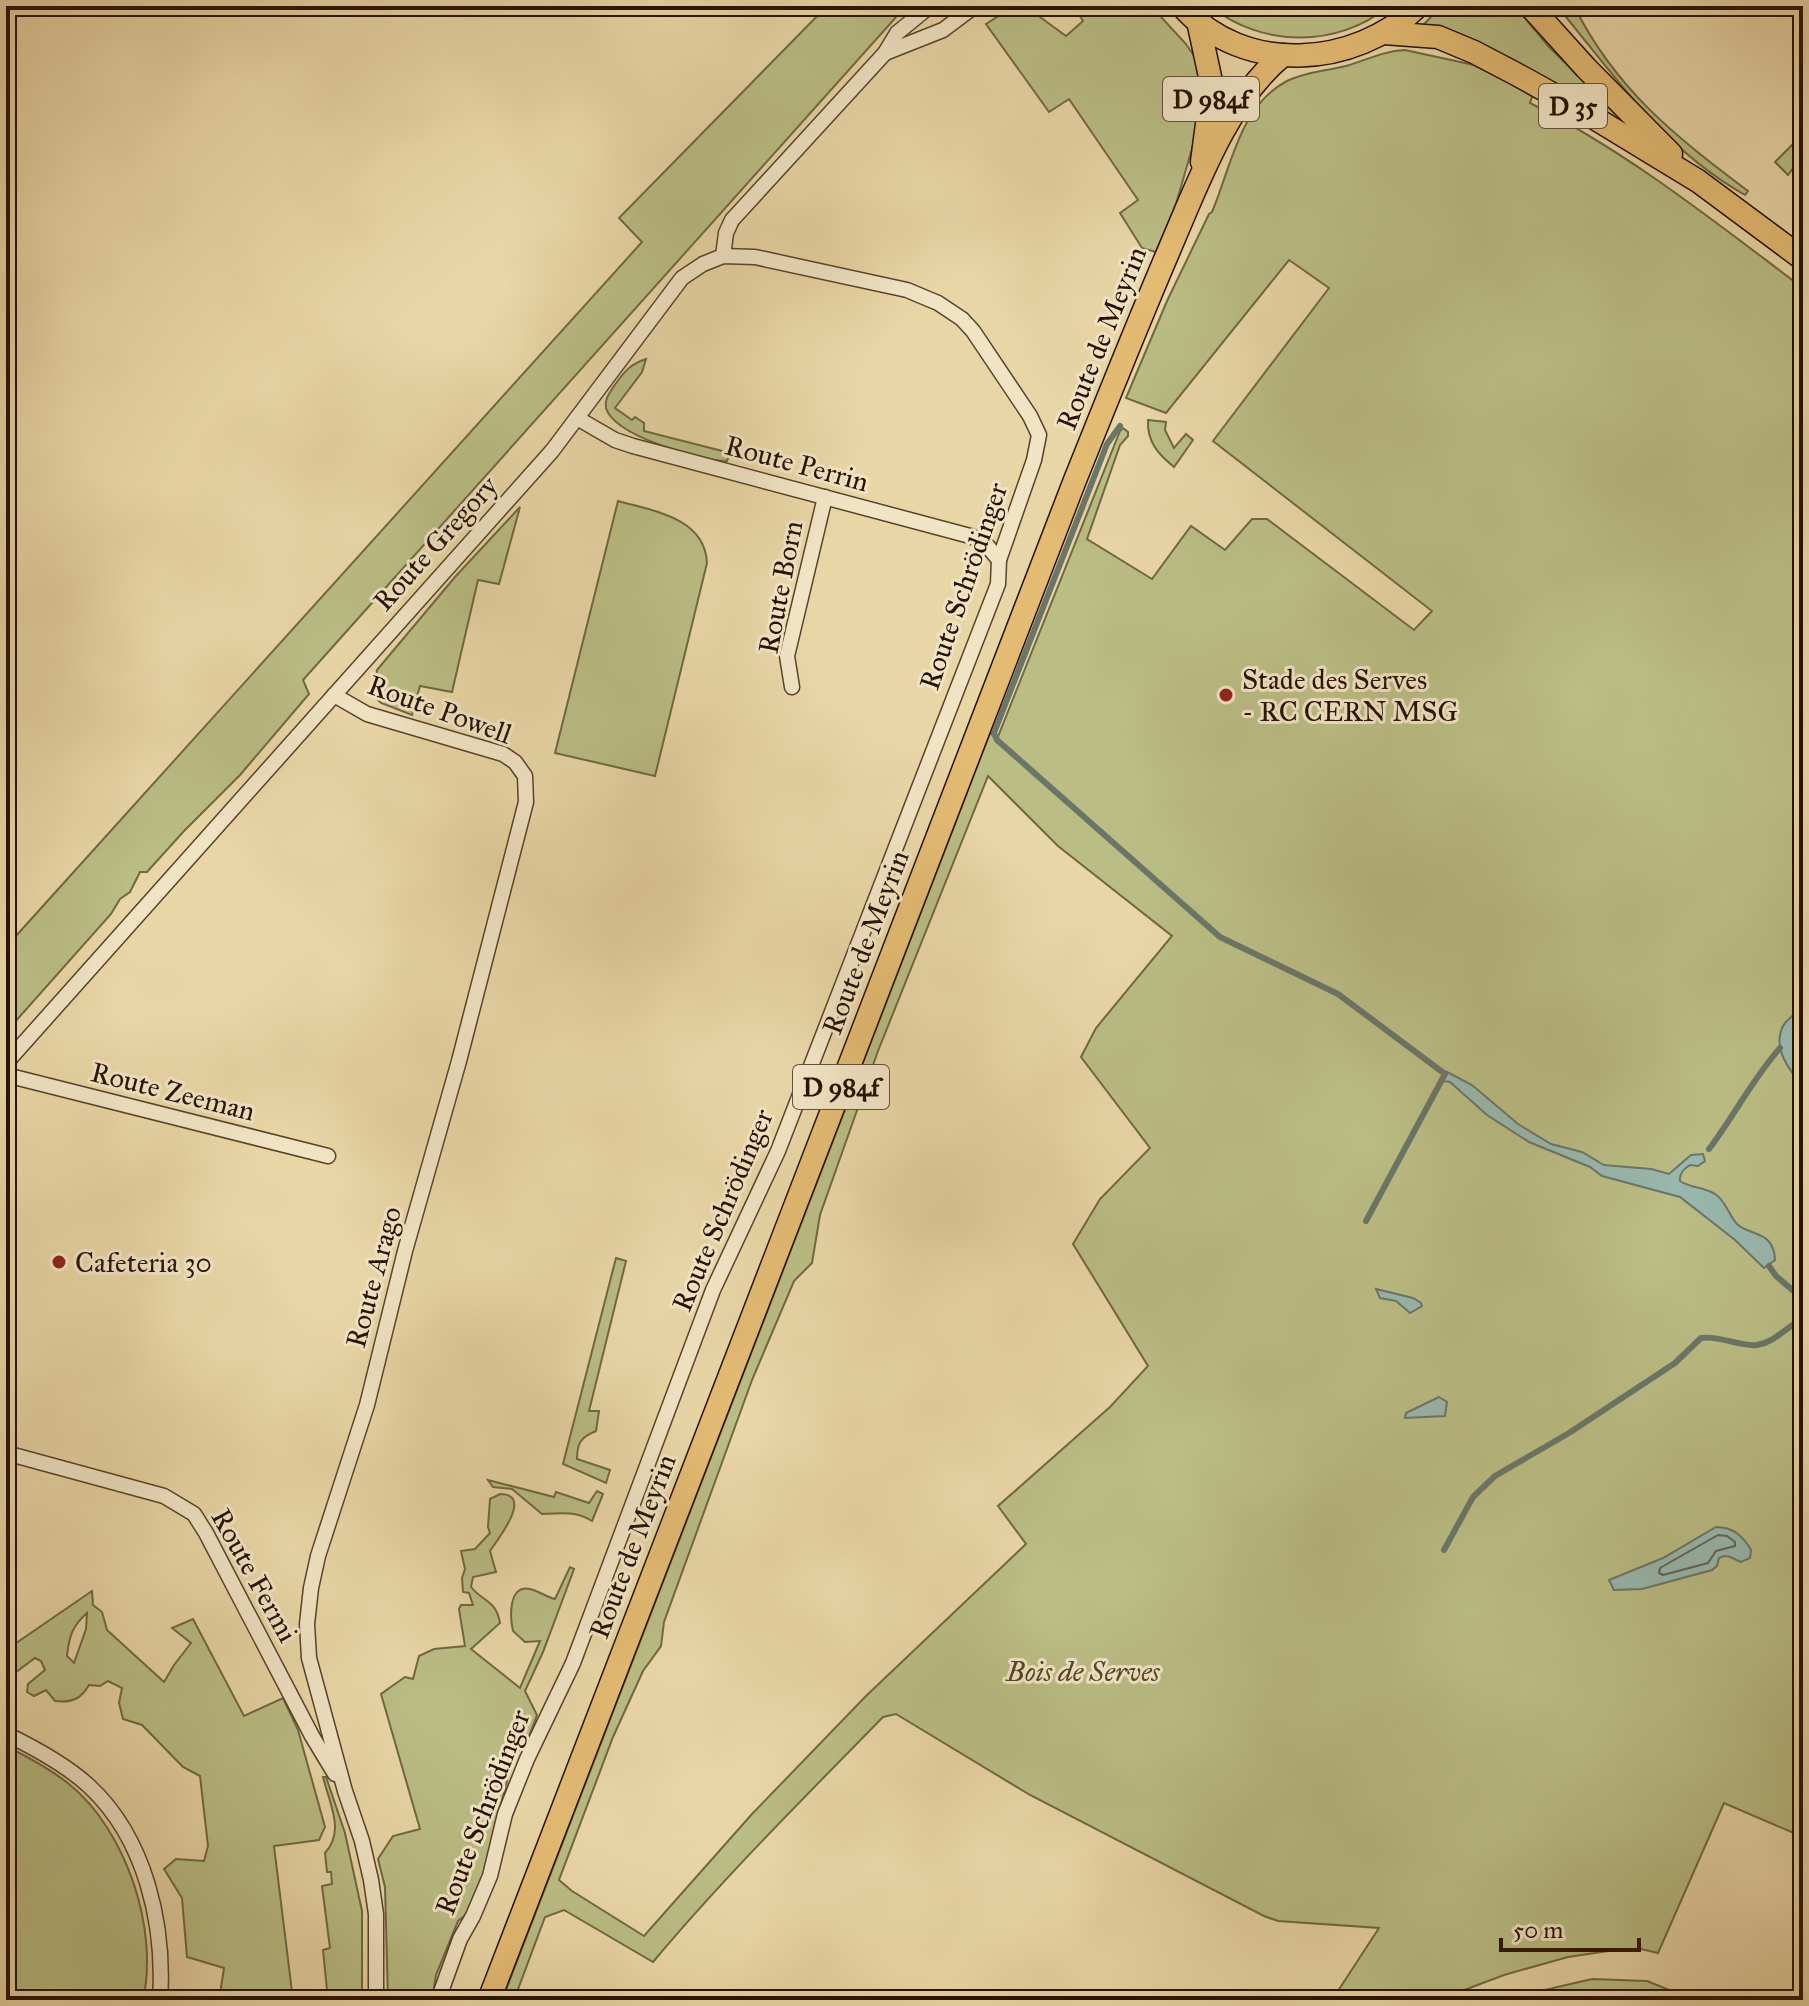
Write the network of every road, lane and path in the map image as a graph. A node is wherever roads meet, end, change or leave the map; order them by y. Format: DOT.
graph roads {
  1 [pos="915,6"];
  2 [pos="930,6"];
  3 [pos="975,6"];
  4 [pos="1418,6"];
  5 [pos="1530,6"];
  6 [pos="1190,14"];
  7 [pos="1384,33"];
  8 [pos="885,53"];
  9 [pos="1283,55"];
  10 [pos="1200,177"];
  11 [pos="1698,181"];
  12 [pos="723,256"];
  13 [pos="1803,259"];
  14 [pos="577,418"];
  15 [pos="825,497"];
  16 [pos="999,560"];
  17 [pos="792,687"];
  18 [pos="334,695"];
  19 [pos="525,776"];
  20 [pos="6,1063"];
  21 [pos="6,1075"];
  22 [pos="328,1156"];
  23 [pos="6,1453"];
  24 [pos="6,1734"];
  25 [pos="345,1791"];
  26 [pos="160,2000"];
  27 [pos="376,2000"];
  28 [pos="438,2000"];
  29 [pos="489,2000"];
  1 -- 8 [label="street"];
  2 -- 8 [label="street"];
  3 -- 8 [label="street"];
  4 -- 7 [label="main road"];
  5 -- 11 [label="main road, D 35"];
  6 -- 9 [label="main road"];
  6 -- 10 [label="main road, Route de Meyrin / D 984f"];
  7 -- 9 [label="main road"];
  7 -- 11 [label="main road, D 35"];
  8 -- 12 [label="street"];
  9 -- 10 [label="main road, Route de Meyrin / D 984f"];
  10 -- 29 [label="main road, Route de Meyrin / D 984f"];
  11 -- 13 [label="main road, D 35"];
  12 -- 14 [label="street, Route Gregory"];
  12 -- 16 [label="street, Route Schrödinger"];
  14 -- 15 [label="street, Route Perrin"];
  14 -- 18 [label="street, Route Gregory"];
  15 -- 16 [label="street, Route Perrin"];
  15 -- 17 [label="street, Route Born"];
  16 -- 28 [label="street, Route Schrödinger"];
  18 -- 19 [label="street, Route Powell"];
  18 -- 20 [label="street, Route Gregory"];
  19 -- 25 [label="street, Route Arago"];
  21 -- 22 [label="street, Route Zeeman"];
  23 -- 25 [label="street, Route Fermi"];
  24 -- 26 [label="street"];
  25 -- 27 [label="street"];
}
